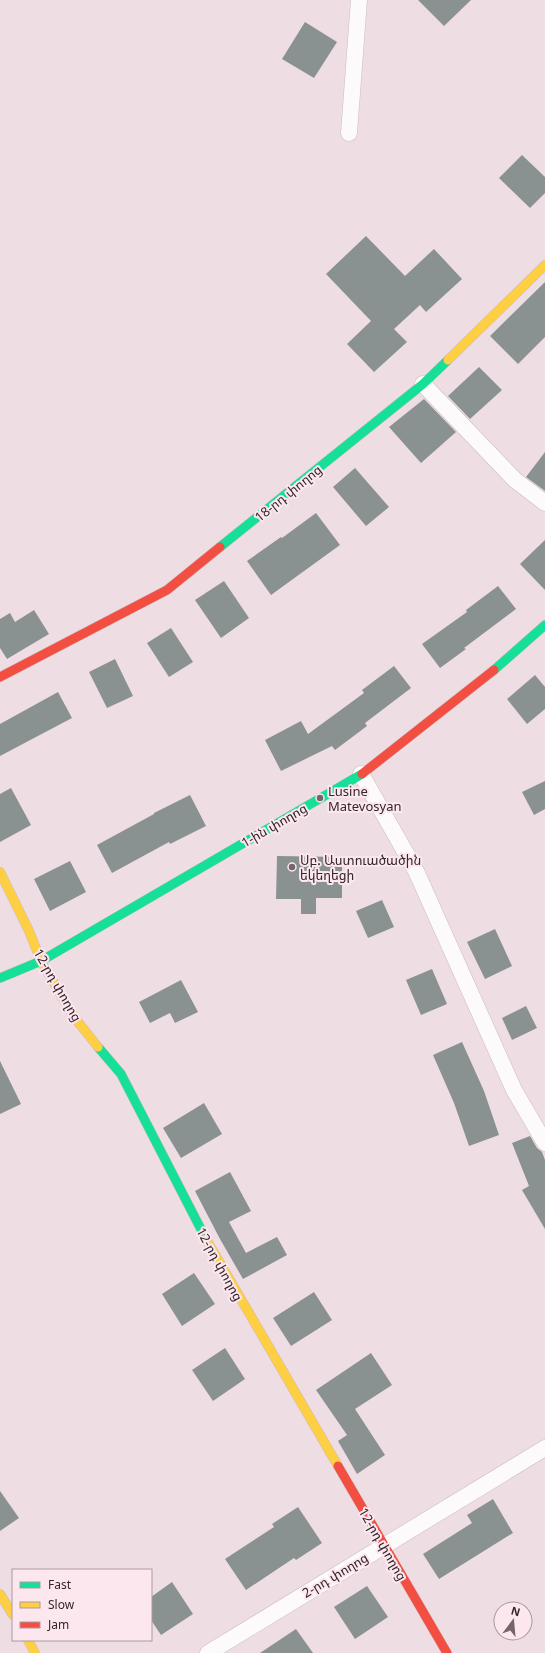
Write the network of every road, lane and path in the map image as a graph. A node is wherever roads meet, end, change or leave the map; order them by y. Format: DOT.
graph roads {
  1 [pos="360,0"];
  2 [pos="349,133"];
  3 [pos="545,265"];
  4 [pos="424,384"];
  5 [pos="545,503"];
  6 [pos="545,626"];
  7 [pos="0,677"];
  8 [pos="362,774"];
  9 [pos="0,872"];
  10 [pos="41,961"];
  11 [pos="0,978"];
  12 [pos="545,1143"];
  13 [pos="545,1448"];
  14 [pos="384,1546"];
  15 [pos="0,1594"];
  16 [pos="12,1614"];
  17 [pos="29,1641"];
  18 [pos="36,1653"];
  19 [pos="208,1653"];
  20 [pos="447,1653"];
  1 -- 2 [label="street"];
  3 -- 4 [label="street, 18-րդ փողոց"];
  4 -- 5 [label="street"];
  4 -- 7 [label="street, 18-րդ փողոց"];
  6 -- 8 [label="street, 1-ին փողոց"];
  8 -- 10 [label="street, 1-ին փողոց"];
  8 -- 12 [label="street"];
  9 -- 10 [label="street, 12-րդ փողոց"];
  10 -- 11 [label="street, 1-ին փողոց"];
  10 -- 14 [label="street, 12-րդ փողոց"];
  13 -- 14 [label="street, 2-րդ փողոց"];
  14 -- 19 [label="street, 2-րդ փողոց"];
  14 -- 20 [label="street, 12-րդ փողոց"];
  15 -- 16 [label="street"];
  17 -- 18 [label="street"];
}
